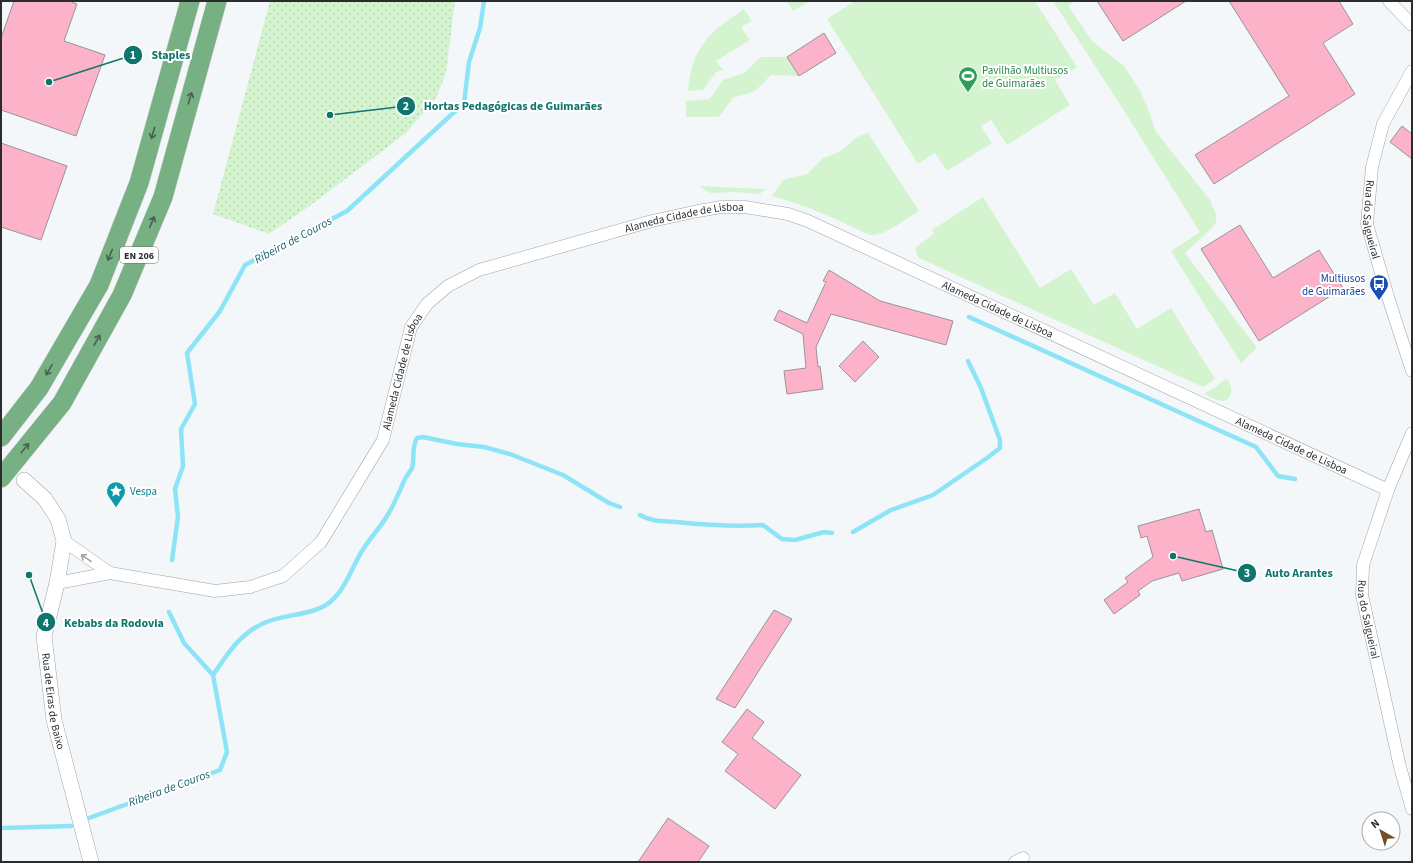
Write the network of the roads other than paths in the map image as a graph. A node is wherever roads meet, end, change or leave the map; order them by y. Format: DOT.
graph roads {
  1 [pos="190,1"];
  2 [pos="217,1"];
  3 [pos="1389,1"];
  4 [pos="1412,25"];
  5 [pos="1412,71"];
  6 [pos="1412,371"];
  7 [pos="1412,433"];
  8 [pos="1,438"];
  9 [pos="1,478"];
  10 [pos="24,480"];
  11 [pos="1388,490"];
  12 [pos="64,541"];
  13 [pos="110,573"];
  14 [pos="57,583"];
  15 [pos="1412,809"];
  16 [pos="91,862"];
  1 -- 8 [label="highway, EN 206, one-way"];
  9 -- 2 [label="highway, EN 206, one-way"];
  3 -- 4 [label="street"];
  5 -- 6 [label="street, Rua do Salgueiral"];
  7 -- 11 [label="street, Rua do Salgueiral"];
  10 -- 12 [label="street, Rua de Eiras de Baixo"];
  11 -- 13 [label="street, Alameda Cidade de Lisboa"];
  11 -- 15 [label="street, Rua do Salgueiral"];
  13 -- 12 [label="street, Alameda Cidade de Lisboa, one-way"];
  12 -- 14 [label="street, Rua de Eiras de Baixo"];
  13 -- 14 [label="street, Alameda Cidade de Lisboa"];
  14 -- 16 [label="street, Rua de Eiras de Baixo"];
}
